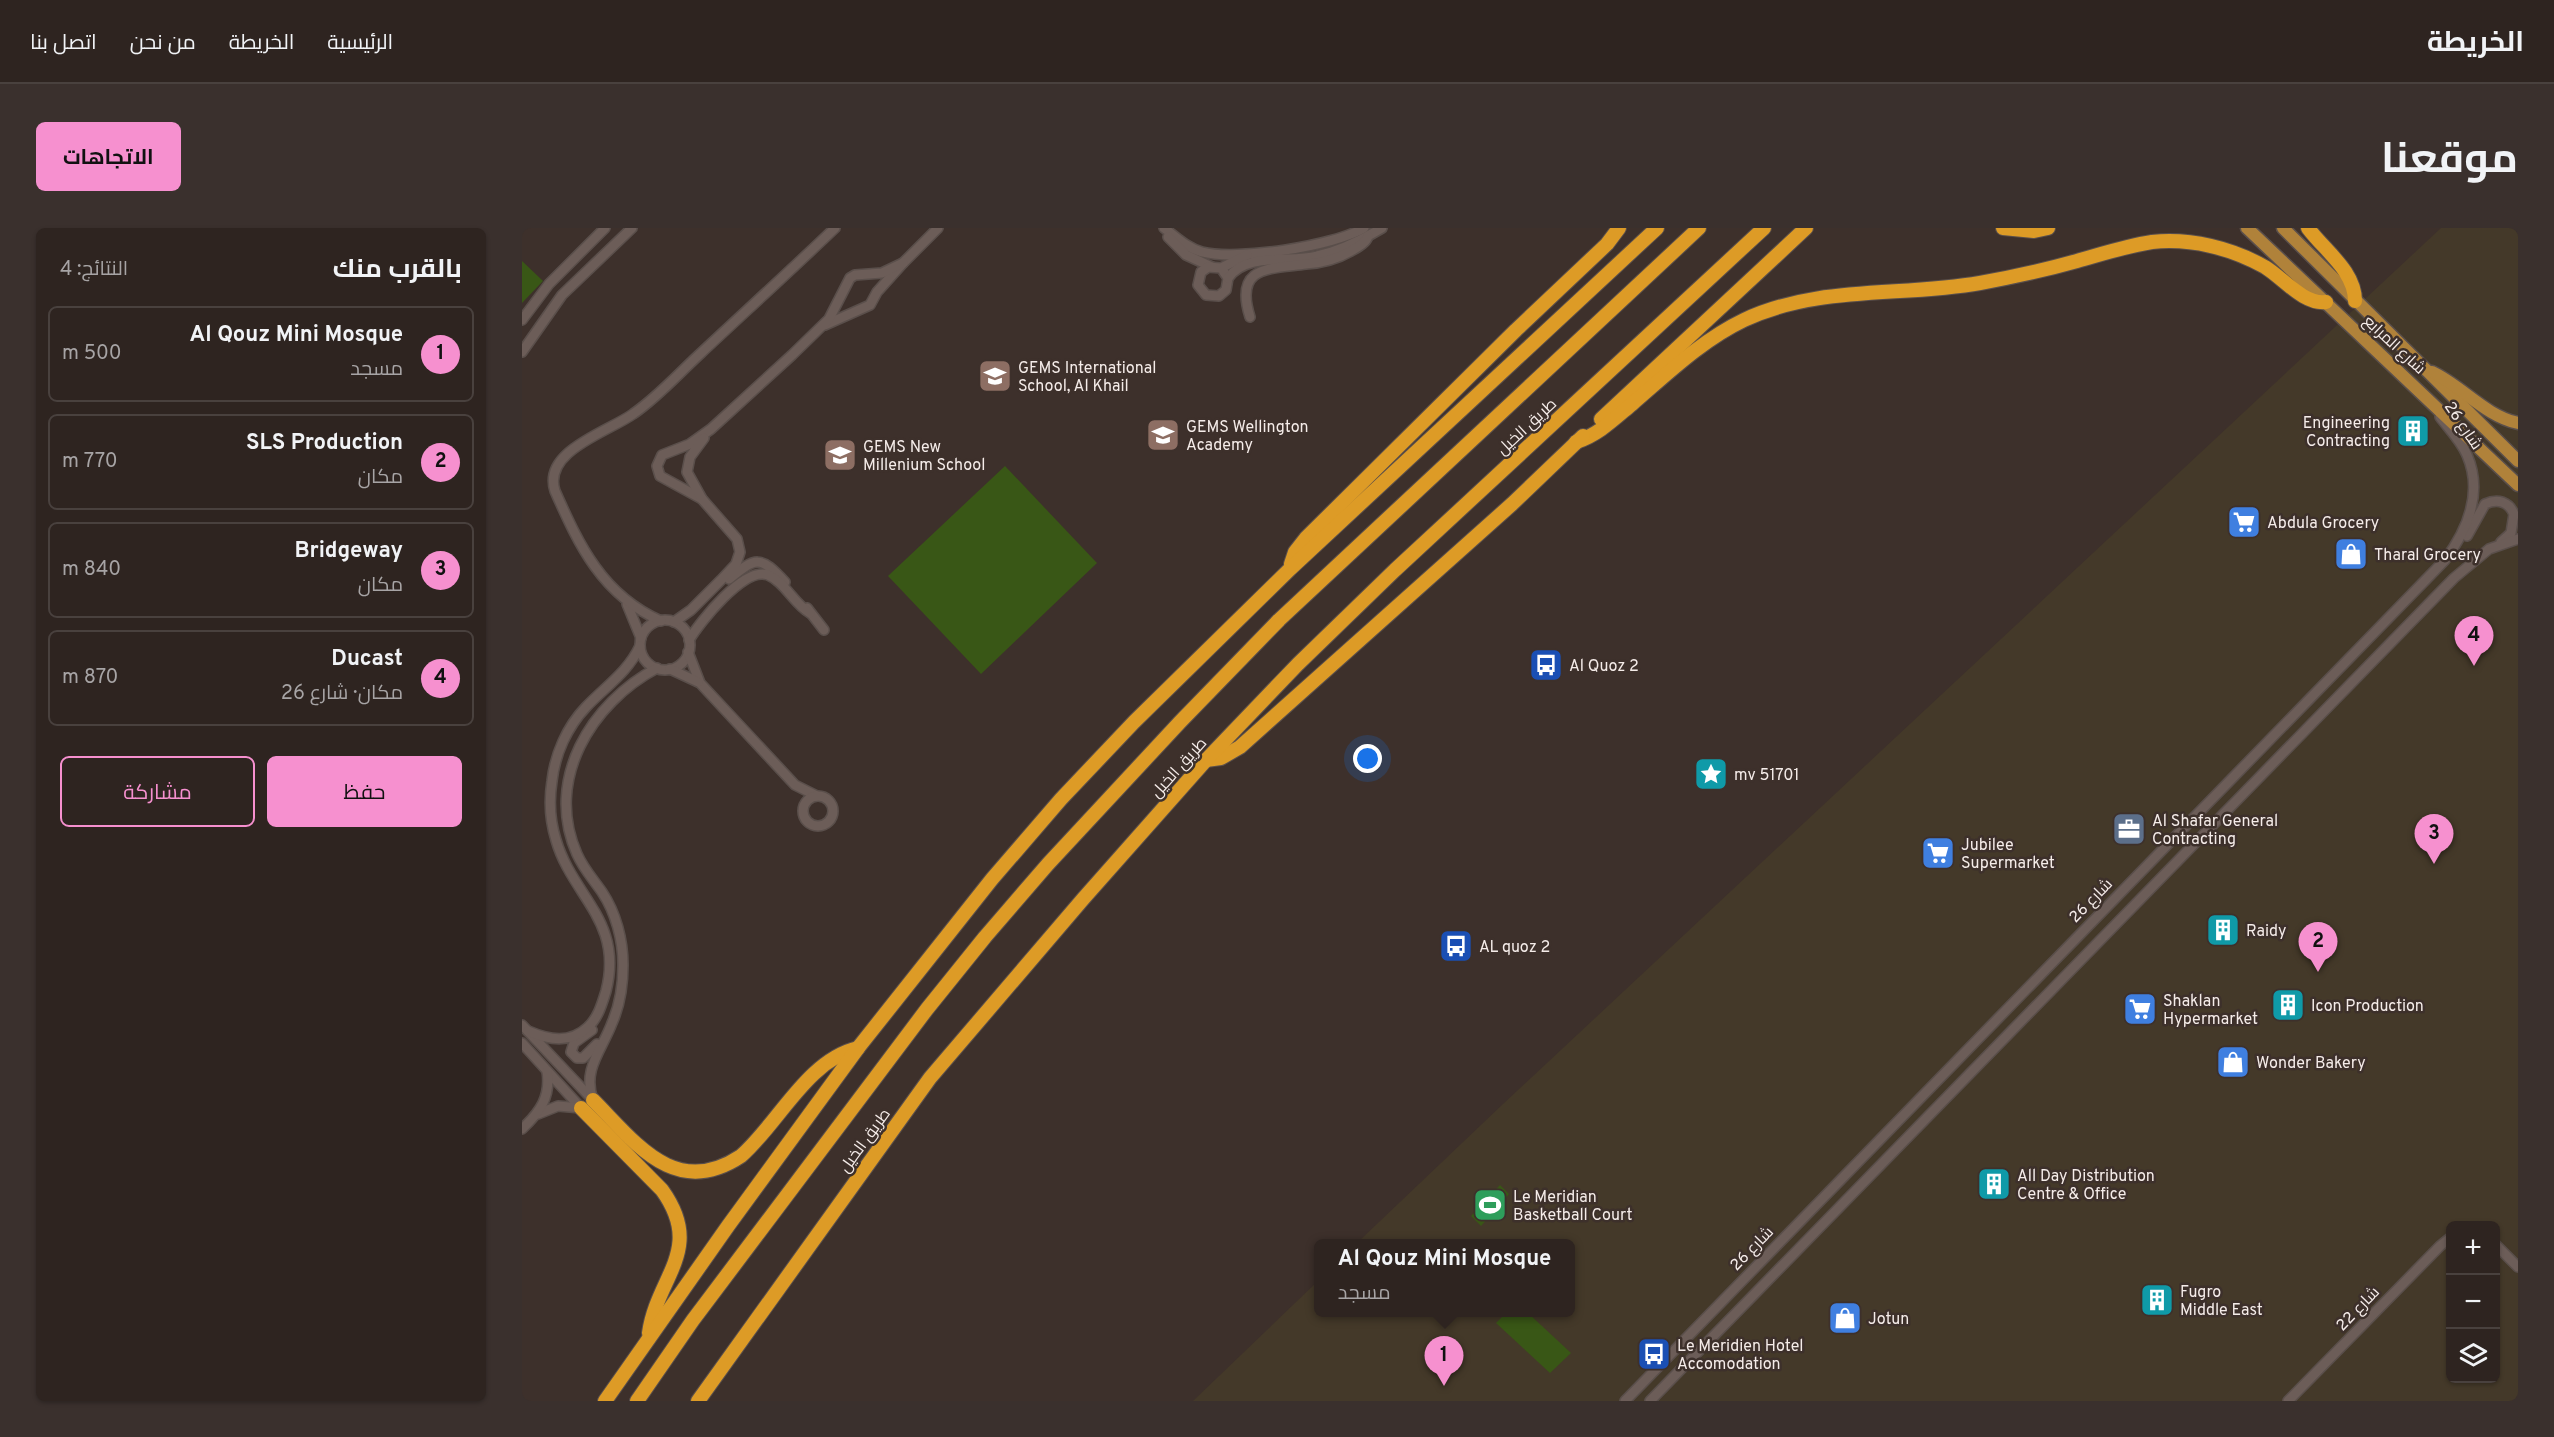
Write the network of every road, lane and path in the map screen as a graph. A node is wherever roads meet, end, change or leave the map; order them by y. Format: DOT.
graph roads {
  1 [pos="605,228"];
  2 [pos="632,228"];
  3 [pos="836,228"];
  4 [pos="938,228"];
  5 [pos="1163,228"];
  6 [pos="1356,228"];
  7 [pos="1382,228"];
  8 [pos="1619,228"];
  9 [pos="1657,228"];
  10 [pos="1699,228"];
  11 [pos="1764,228"];
  12 [pos="1806,228"];
  13 [pos="2004,228"];
  14 [pos="2048,228"];
  15 [pos="2247,228"];
  16 [pos="2283,228"];
  17 [pos="2308,228"];
  18 [pos="1366,232"];
  19 [pos="1344,236"];
  20 [pos="1261,252"];
  21 [pos="903,263"];
  22 [pos="1216,268"];
  23 [pos="1228,278"];
  24 [pos="2355,301"];
  25 [pos="2326,302"];
  26 [pos="1250,317"];
  27 [pos="522,321"];
  28 [pos="822,327"];
  29 [pos="522,352"];
  30 [pos="2422,368"];
  31 [pos="2420,391"];
  32 [pos="2518,423"];
  33 [pos="711,429"];
  34 [pos="1576,442"];
  35 [pos="2518,460"];
  36 [pos="2518,485"];
  37 [pos="702,499"];
  38 [pos="2518,539"];
  39 [pos="2499,544"];
  40 [pos="2445,560"];
  41 [pos="1290,569"];
  42 [pos="721,580"];
  43 [pos="626,602"];
  44 [pos="810,613"];
  45 [pos="660,621"];
  46 [pos="674,622"];
  47 [pos="824,630"];
  48 [pos="689,640"];
  49 [pos="640,642"];
  50 [pos="688,652"];
  51 [pos="657,668"];
  52 [pos="670,669"];
  53 [pos="700,683"];
  54 [pos="1206,760"];
  55 [pos="795,785"];
  56 [pos="817,796"];
  57 [pos="804,810"];
  58 [pos="601,1005"];
  59 [pos="525,1028"];
  60 [pos="609,1032"];
  61 [pos="522,1043"];
  62 [pos="858,1048"];
  63 [pos="547,1071"];
  64 [pos="587,1104"];
  65 [pos="536,1115"];
  66 [pos="522,1129"];
  67 [pos="1854,1166"];
  68 [pos="1864,1182"];
  69 [pos="2446,1242"];
  70 [pos="2500,1249"];
  71 [pos="2518,1267"];
  72 [pos="649,1337"];
  73 [pos="605,1401"];
  74 [pos="637,1401"];
  75 [pos="698,1401"];
  76 [pos="1625,1401"];
  77 [pos="1650,1401"];
  78 [pos="2288,1401"];
  1 -- 27 [label="street"];
  2 -- 29 [label="street"];
  3 -- 43 [label="street"];
  4 -- 21 [label="street"];
  5 -- 20 [label="street"];
  5 -- 22 [label="street"];
  6 -- 19 [label="street"];
  7 -- 18 [label="street"];
  8 -- 41 [label="highway"];
  9 -- 41 [label="highway"];
  10 -- 74 [label="highway, طريق الخيل"];
  11 -- 54 [label="highway, طريق الخيل"];
  12 -- 34 [label="highway"];
  13 -- 14 [label="highway"];
  15 -- 25 [label="main road, شارع المرابع"];
  16 -- 24 [label="main road, شارع المرابع"];
  17 -- 24 [label="highway"];
  18 -- 19 [label="street"];
  18 -- 23 [label="street"];
  18 -- 26 [label="street"];
  19 -- 20 [label="street"];
  20 -- 22 [label="street"];
  21 -- 28 [label="street"];
  21 -- 28 [label="street"];
  22 -- 23 [label="street"];
  22 -- 23 [label="street"];
  24 -- 30 [label="main road, شارع المرابع"];
  25 -- 31 [label="main road, شارع المرابع"];
  25 -- 34 [label="highway"];
  28 -- 33 [label="street"];
  30 -- 32 [label="main road, شارع 26"];
  30 -- 35 [label="main road, شارع المرابع"];
  31 -- 36 [label="main road, شارع المرابع"];
  31 -- 40 [label="street, شارع 26"];
  33 -- 37 [label="street"];
  33 -- 37 [label="street"];
  34 -- 54 [label="highway"];
  37 -- 42 [label="street"];
  38 -- 39 [label="street, شارع 26"];
  39 -- 40 [label="street"];
  39 -- 68 [label="street, شارع 26"];
  40 -- 67 [label="street, شارع 26"];
  41 -- 62 [label="highway"];
  42 -- 44 [label="street"];
  42 -- 46 [label="street"];
  43 -- 45 [label="street"];
  43 -- 49 [label="street"];
  44 -- 47 [label="street"];
  44 -- 48 [label="street"];
  45 -- 46 [label="street"];
  45 -- 49 [label="street"];
  46 -- 48 [label="street"];
  48 -- 50 [label="street"];
  49 -- 51 [label="street"];
  49 -- 58 [label="street"];
  50 -- 52 [label="street"];
  50 -- 53 [label="street"];
  51 -- 52 [label="street"];
  51 -- 60 [label="street"];
  52 -- 53 [label="street"];
  53 -- 55 [label="street"];
  54 -- 75 [label="highway, طريق الخيل"];
  55 -- 56 [label="street"];
  55 -- 57 [label="street"];
  56 -- 57 [label="street"];
  56 -- 57 [label="street"];
  58 -- 59 [label="street"];
  58 -- 60 [label="street"];
  59 -- 64 [label="street"];
  60 -- 64 [label="street"];
  61 -- 63 [label="street"];
  62 -- 64 [label="highway"];
  62 -- 72 [label="highway"];
  63 -- 64 [label="street"];
  63 -- 65 [label="street"];
  64 -- 65 [label="street"];
  64 -- 72 [label="highway"];
  65 -- 66 [label="street"];
  67 -- 68 [label="street"];
  67 -- 76 [label="street, شارع 26"];
  68 -- 77 [label="street, شارع 26"];
  69 -- 78 [label="street, شارع 22"];
  70 -- 71 [label="street"];
  72 -- 73 [label="highway"];
}
